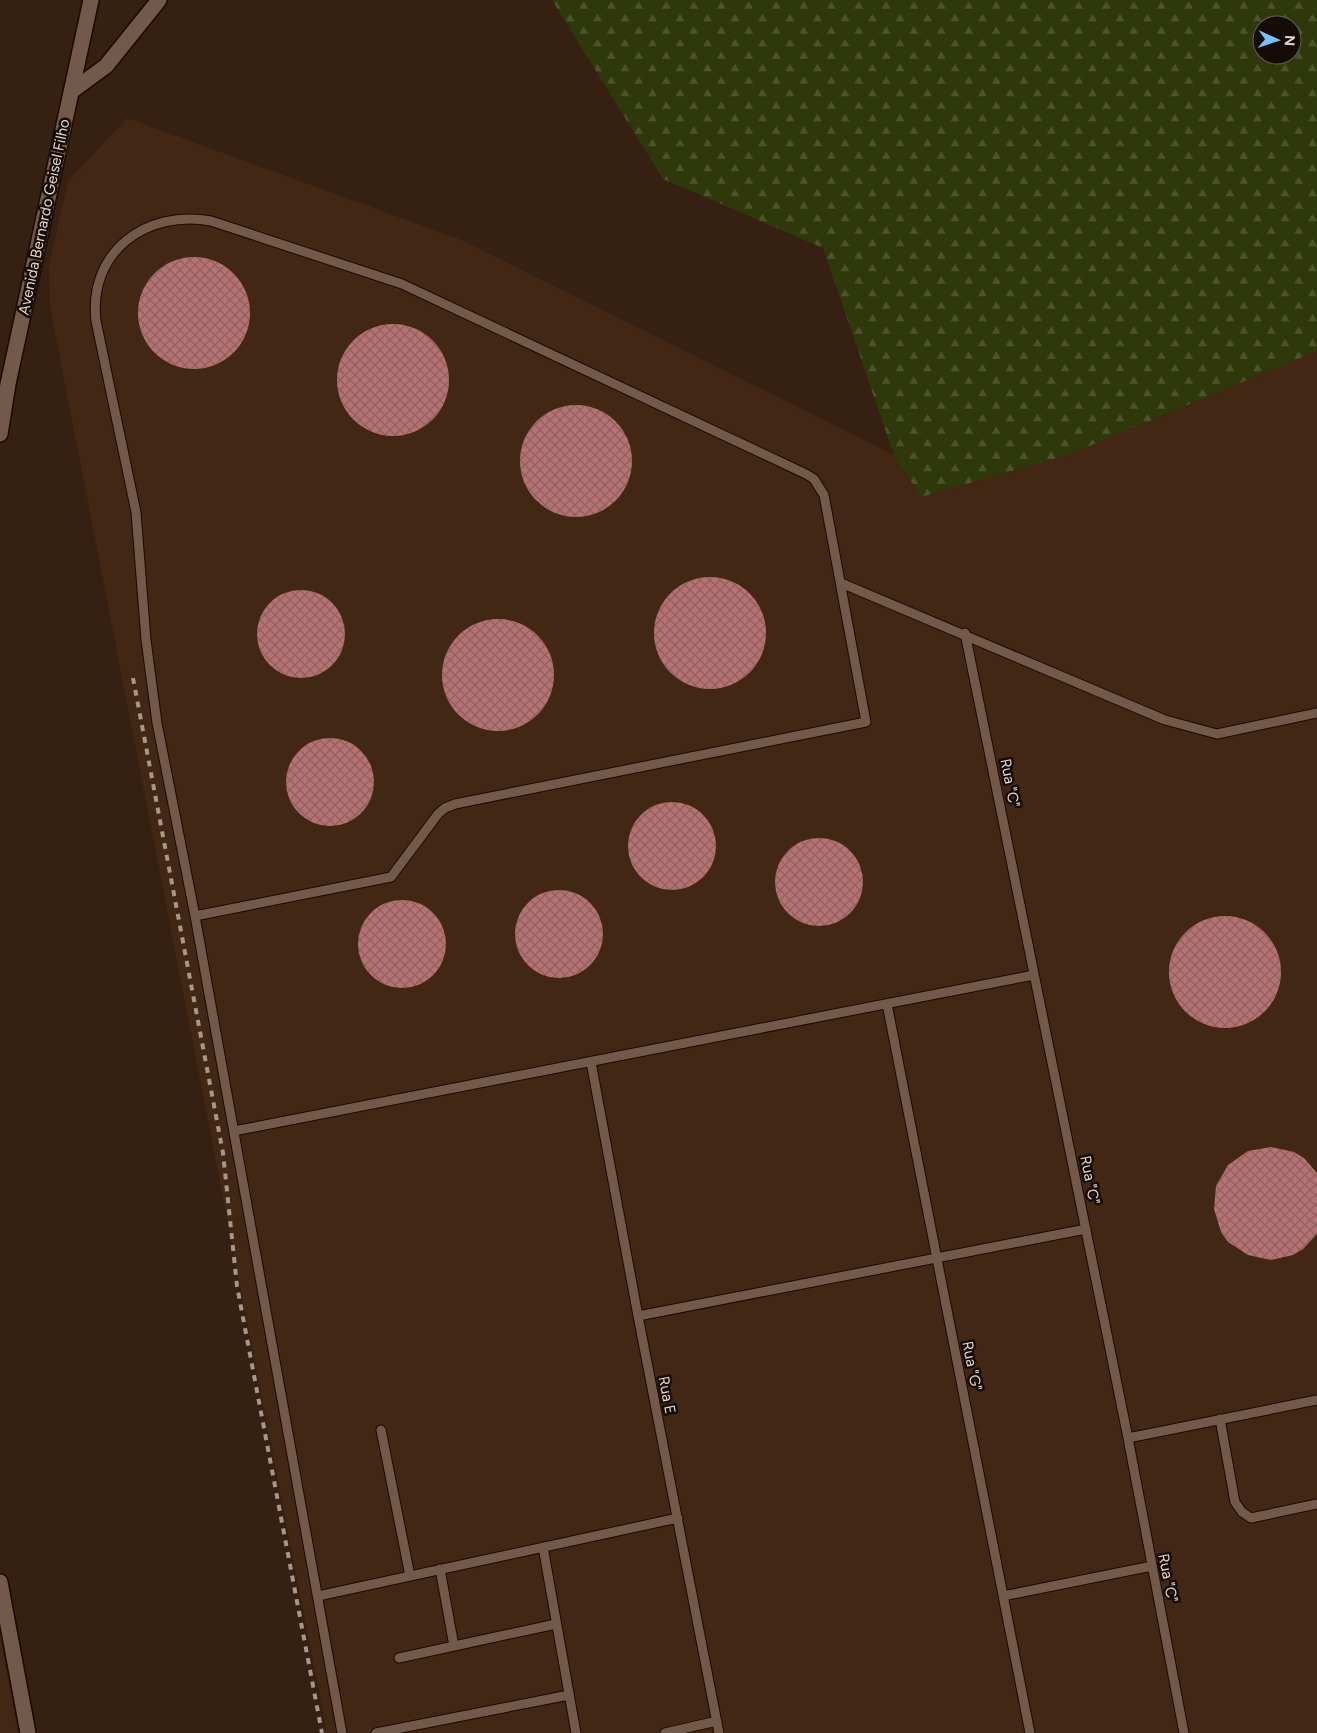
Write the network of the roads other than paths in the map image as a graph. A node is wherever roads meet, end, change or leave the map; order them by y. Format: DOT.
graph roads {
  1 [pos="91,0"];
  2 [pos="159,0"];
  3 [pos="72,92"];
  4 [pos="0,434"];
  5 [pos="841,583"];
  6 [pos="965,634"];
  7 [pos="1317,714"];
  8 [pos="195,916"];
  9 [pos="1034,975"];
  10 [pos="887,1004"];
  11 [pos="591,1062"];
  12 [pos="234,1131"];
  13 [pos="1086,1229"];
  14 [pos="936,1258"];
  15 [pos="638,1316"];
  16 [pos="1317,1400"];
  17 [pos="1220,1419"];
  18 [pos="381,1430"];
  19 [pos="1128,1438"];
  20 [pos="1317,1504"];
  21 [pos="678,1518"];
  22 [pos="543,1547"];
  23 [pos="1152,1566"];
  24 [pos="440,1569"];
  25 [pos="410,1576"];
  26 [pos="0,1582"];
  27 [pos="318,1596"];
  28 [pos="1003,1596"];
  29 [pos="556,1624"];
  30 [pos="454,1646"];
  31 [pos="399,1658"];
  32 [pos="569,1695"];
  33 [pos="717,1722"];
  34 [pos="28,1733"];
  35 [pos="342,1733"];
  36 [pos="376,1733"];
  37 [pos="576,1733"];
  38 [pos="665,1733"];
  39 [pos="719,1733"];
  40 [pos="1030,1733"];
  41 [pos="1184,1733"];
  1 -- 3 [label="street, Avenida Bernardo Geisel Filho"];
  2 -- 3 [label="street"];
  3 -- 4 [label="street, Avenida Bernardo Geisel Filho"];
  5 -- 6 [label="lane"];
  5 -- 8 [label="lane"];
  5 -- 8 [label="lane"];
  6 -- 7 [label="lane"];
  6 -- 9 [label="lane, Rua \"C\""];
  8 -- 12 [label="lane"];
  9 -- 10 [label="lane"];
  9 -- 13 [label="lane, Rua \"C\""];
  10 -- 11 [label="lane"];
  10 -- 14 [label="lane, Rua \"G\""];
  11 -- 12 [label="lane"];
  11 -- 15 [label="lane, Rua E"];
  12 -- 27 [label="lane"];
  13 -- 14 [label="lane"];
  13 -- 19 [label="lane, Rua \"C\""];
  14 -- 15 [label="lane"];
  14 -- 28 [label="lane, Rua \"G\""];
  15 -- 21 [label="lane, Rua E"];
  16 -- 17 [label="lane"];
  17 -- 19 [label="lane"];
  17 -- 20 [label="lane"];
  18 -- 25 [label="lane"];
  19 -- 23 [label="lane, Rua \"C\""];
  21 -- 22 [label="lane"];
  21 -- 33 [label="lane, Rua E"];
  22 -- 24 [label="lane"];
  22 -- 29 [label="lane"];
  23 -- 28 [label="lane"];
  23 -- 41 [label="lane, Rua \"C\""];
  24 -- 25 [label="lane"];
  24 -- 30 [label="lane"];
  25 -- 27 [label="lane"];
  26 -- 34 [label="street"];
  27 -- 35 [label="lane"];
  28 -- 40 [label="lane, Rua \"G\""];
  29 -- 30 [label="lane"];
  29 -- 32 [label="lane"];
  30 -- 31 [label="lane"];
  32 -- 36 [label="lane"];
  32 -- 37 [label="lane"];
  33 -- 38 [label="lane"];
  33 -- 39 [label="lane, Rua E"];
}
